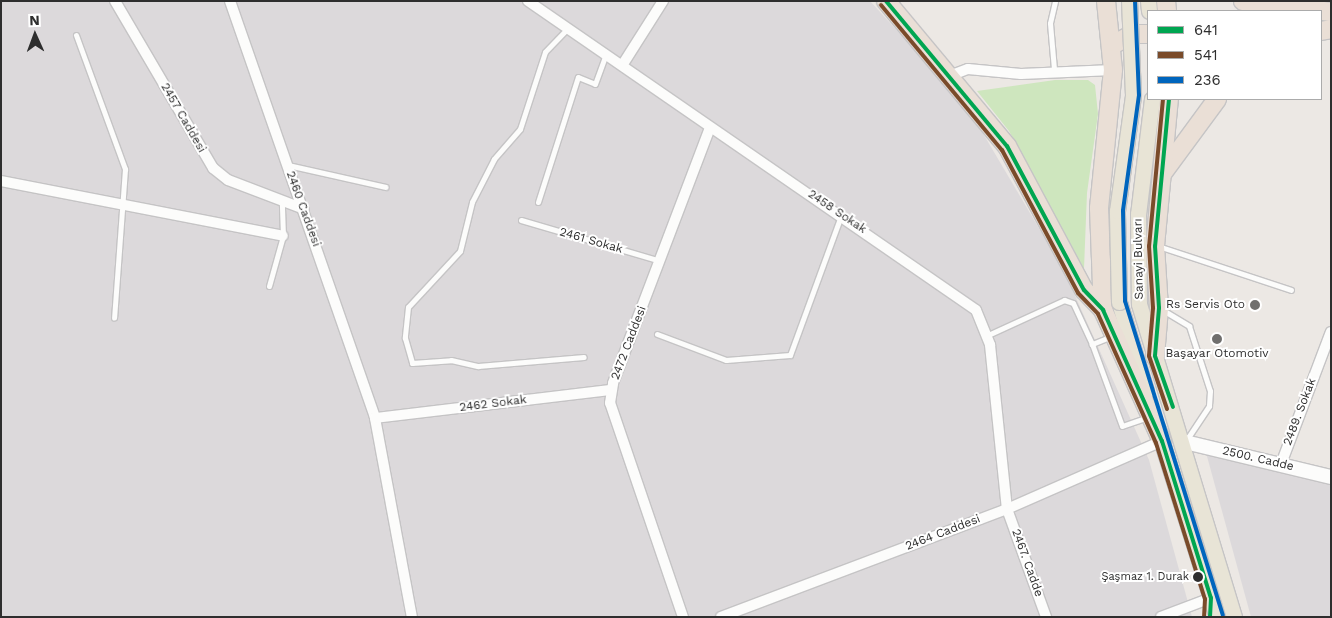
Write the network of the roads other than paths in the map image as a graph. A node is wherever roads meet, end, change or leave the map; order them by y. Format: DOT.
graph roads {
  1 [pos="115,1"];
  2 [pos="230,1"];
  3 [pos="528,1"];
  4 [pos="663,1"];
  5 [pos="886,1"];
  6 [pos="1055,1"];
  7 [pos="1106,1"];
  8 [pos="1129,1"];
  9 [pos="1244,1"];
  10 [pos="1315,10"];
  11 [pos="568,28"];
  12 [pos="1147,34"];
  13 [pos="76,35"];
  14 [pos="1112,47"];
  15 [pos="606,53"];
  16 [pos="623,64"];
  17 [pos="1054,69"];
  18 [pos="1113,70"];
  19 [pos="952,75"];
  20 [pos="1152,100"];
  21 [pos="1168,100"];
  22 [pos="1216,100"];
  23 [pos="710,128"];
  24 [pos="288,165"];
  25 [pos="1162,174"];
  26 [pos="1,181"];
  27 [pos="386,187"];
  28 [pos="282,201"];
  29 [pos="538,202"];
  30 [pos="126,204"];
  31 [pos="304,209"];
  32 [pos="841,215"];
  33 [pos="522,220"];
  34 [pos="283,236"];
  35 [pos="1156,246"];
  36 [pos="660,261"];
  37 [pos="269,286"];
  38 [pos="1291,290"];
  39 [pos="1159,308"];
  40 [pos="1103,310"];
  41 [pos="114,318"];
  42 [pos="1331,332"];
  43 [pos="657,334"];
  44 [pos="988,334"];
  45 [pos="1114,335"];
  46 [pos="1092,344"];
  47 [pos="1155,356"];
  48 [pos="584,357"];
  49 [pos="611,390"];
  50 [pos="1151,416"];
  51 [pos="375,418"];
  52 [pos="1162,441"];
  53 [pos="1184,442"];
  54 [pos="1281,464"];
  55 [pos="1331,477"];
  56 [pos="1007,509"];
  57 [pos="1211,598"];
  58 [pos="412,617"];
  59 [pos="683,617"];
  60 [pos="721,617"];
  61 [pos="1046,617"];
  62 [pos="1161,617"];
  63 [pos="1210,617"];
  64 [pos="1216,617"];
  65 [pos="1235,617"];
  1 -- 28 [label="street, 2457 Caddesi"];
  2 -- 24 [label="street, 2460 Caddesi"];
  3 -- 11 [label="street, 2458 Sokak"];
  4 -- 16 [label="street"];
  5 -- 19 [label="highway"];
  6 -- 17 [label="lane"];
  7 -- 14 [label="highway"];
  8 -- 52 [label="main road, Sanayi Bulvarı, bridge"];
  9 -- 10 [label="highway"];
  11 -- 15 [label="street, 2458 Sokak"];
  11 -- 48 [label="lane"];
  12 -- 14 [label="highway"];
  13 -- 30 [label="lane"];
  14 -- 18 [label="highway"];
  15 -- 16 [label="street, 2458 Sokak"];
  15 -- 29 [label="lane"];
  16 -- 23 [label="street, 2458 Sokak"];
  17 -- 18 [label="street"];
  17 -- 19 [label="street"];
  18 -- 40 [label="highway"];
  19 -- 40 [label="highway"];
  20 -- 47 [label="main road, Sanayi Bulvarı"];
  21 -- 25 [label="highway"];
  22 -- 25 [label="highway"];
  23 -- 32 [label="street, 2458 Sokak"];
  23 -- 36 [label="street, 2472 Caddesi"];
  24 -- 27 [label="lane"];
  24 -- 31 [label="street, 2460 Caddesi"];
  25 -- 35 [label="highway"];
  26 -- 30 [label="street"];
  28 -- 31 [label="street, 2457 Caddesi"];
  28 -- 34 [label="lane"];
  30 -- 34 [label="street"];
  30 -- 41 [label="lane"];
  31 -- 51 [label="street, 2460 Caddesi"];
  32 -- 43 [label="lane"];
  32 -- 44 [label="street, 2458 Sokak"];
  33 -- 36 [label="lane, 2461 Sokak"];
  34 -- 37 [label="lane"];
  35 -- 38 [label="lane"];
  35 -- 39 [label="highway"];
  36 -- 49 [label="street, 2472 Caddesi"];
  39 -- 47 [label="highway"];
  39 -- 53 [label="lane"];
  40 -- 45 [label="highway"];
  42 -- 54 [label="street, 2489. Sokak"];
  44 -- 46 [label="lane"];
  44 -- 56 [label="street, 2458 Sokak"];
  45 -- 46 [label="lane"];
  45 -- 50 [label="highway"];
  46 -- 50 [label="lane"];
  47 -- 53 [label="main road, Sanayi Bulvarı"];
  49 -- 51 [label="street, 2462 Sokak"];
  49 -- 59 [label="street, 2472 Caddesi"];
  50 -- 52 [label="highway"];
  51 -- 58 [label="street, 2460 Caddesi"];
  52 -- 56 [label="street, 2464 Caddesi"];
  52 -- 57 [label="main road, Sanayi Bulvarı"];
  53 -- 54 [label="street, 2500. Cadde"];
  53 -- 65 [label="main road, Sanayi Bulvarı"];
  54 -- 55 [label="street, 2500. Cadde"];
  56 -- 60 [label="street, 2464 Caddesi"];
  56 -- 61 [label="street, 2467. Cadde"];
  57 -- 62 [label="street"];
  57 -- 63 [label="main road"];
  57 -- 64 [label="main road, Sanayi Bulvarı"];
}
